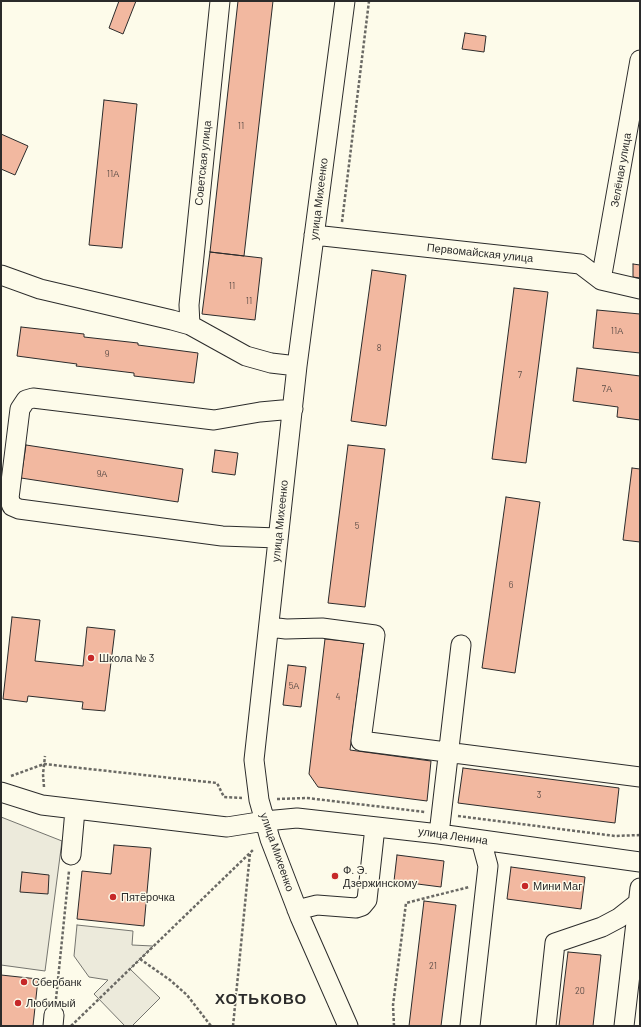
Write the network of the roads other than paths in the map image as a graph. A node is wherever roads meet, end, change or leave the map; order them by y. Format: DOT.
graph roads {
  1 [pos="220,1"];
  2 [pos="345,1"];
  3 [pos="640,60"];
  4 [pos="314,235"];
  5 [pos="1,275"];
  6 [pos="602,280"];
  7 [pos="640,289"];
  8 [pos="190,325"];
  9 [pos="297,366"];
  10 [pos="293,409"];
  11 [pos="278,538"];
  12 [pos="269,626"];
  13 [pos="461,645"];
  14 [pos="449,753"];
  15 [pos="640,777"];
  16 [pos="5,784"];
  17 [pos="75,810"];
  18 [pos="375,827"];
  19 [pos="267,830"];
  20 [pos="439,834"];
  21 [pos="481,840"];
  22 [pos="71,855"];
  23 [pos="640,862"];
  24 [pos="639,896"];
  25 [pos="297,910"];
  26 [pos="348,1026"];
  27 [pos="470,1026"];
  28 [pos="546,1026"];
  29 [pos="624,1026"];
  1 -- 8 [label="street, Советская улица"];
  2 -- 4 [label="street, улица Михеенко"];
  3 -- 6 [label="street, Зелёная улица"];
  4 -- 6 [label="street, Первомайская улица"];
  4 -- 9 [label="street, улица Михеенко"];
  5 -- 8 [label="street"];
  6 -- 7 [label="street, Первомайская улица"];
  8 -- 9 [label="street"];
  9 -- 10 [label="street, улица Михеенко"];
  10 -- 11 [label="street, улица Михеенко"];
  10 -- 11 [label="street"];
  11 -- 12 [label="street, улица Михеенко"];
  12 -- 14 [label="street"];
  12 -- 19 [label="street, улица Михеенко"];
  13 -- 14 [label="street"];
  14 -- 15 [label="street"];
  14 -- 20 [label="street"];
  16 -- 17 [label="street, улица Ленина"];
  17 -- 19 [label="street, улица Ленина"];
  17 -- 22 [label="street"];
  18 -- 19 [label="street, улица Ленина"];
  18 -- 20 [label="street, улица Ленина"];
  18 -- 25 [label="street"];
  19 -- 25 [label="street, улица Михеенко"];
  20 -- 21 [label="street, улица Ленина"];
  21 -- 23 [label="street, улица Ленина"];
  21 -- 27 [label="street"];
  24 -- 28 [label="street"];
  24 -- 29 [label="street"];
  25 -- 26 [label="street, улица Михеенко"];
}
